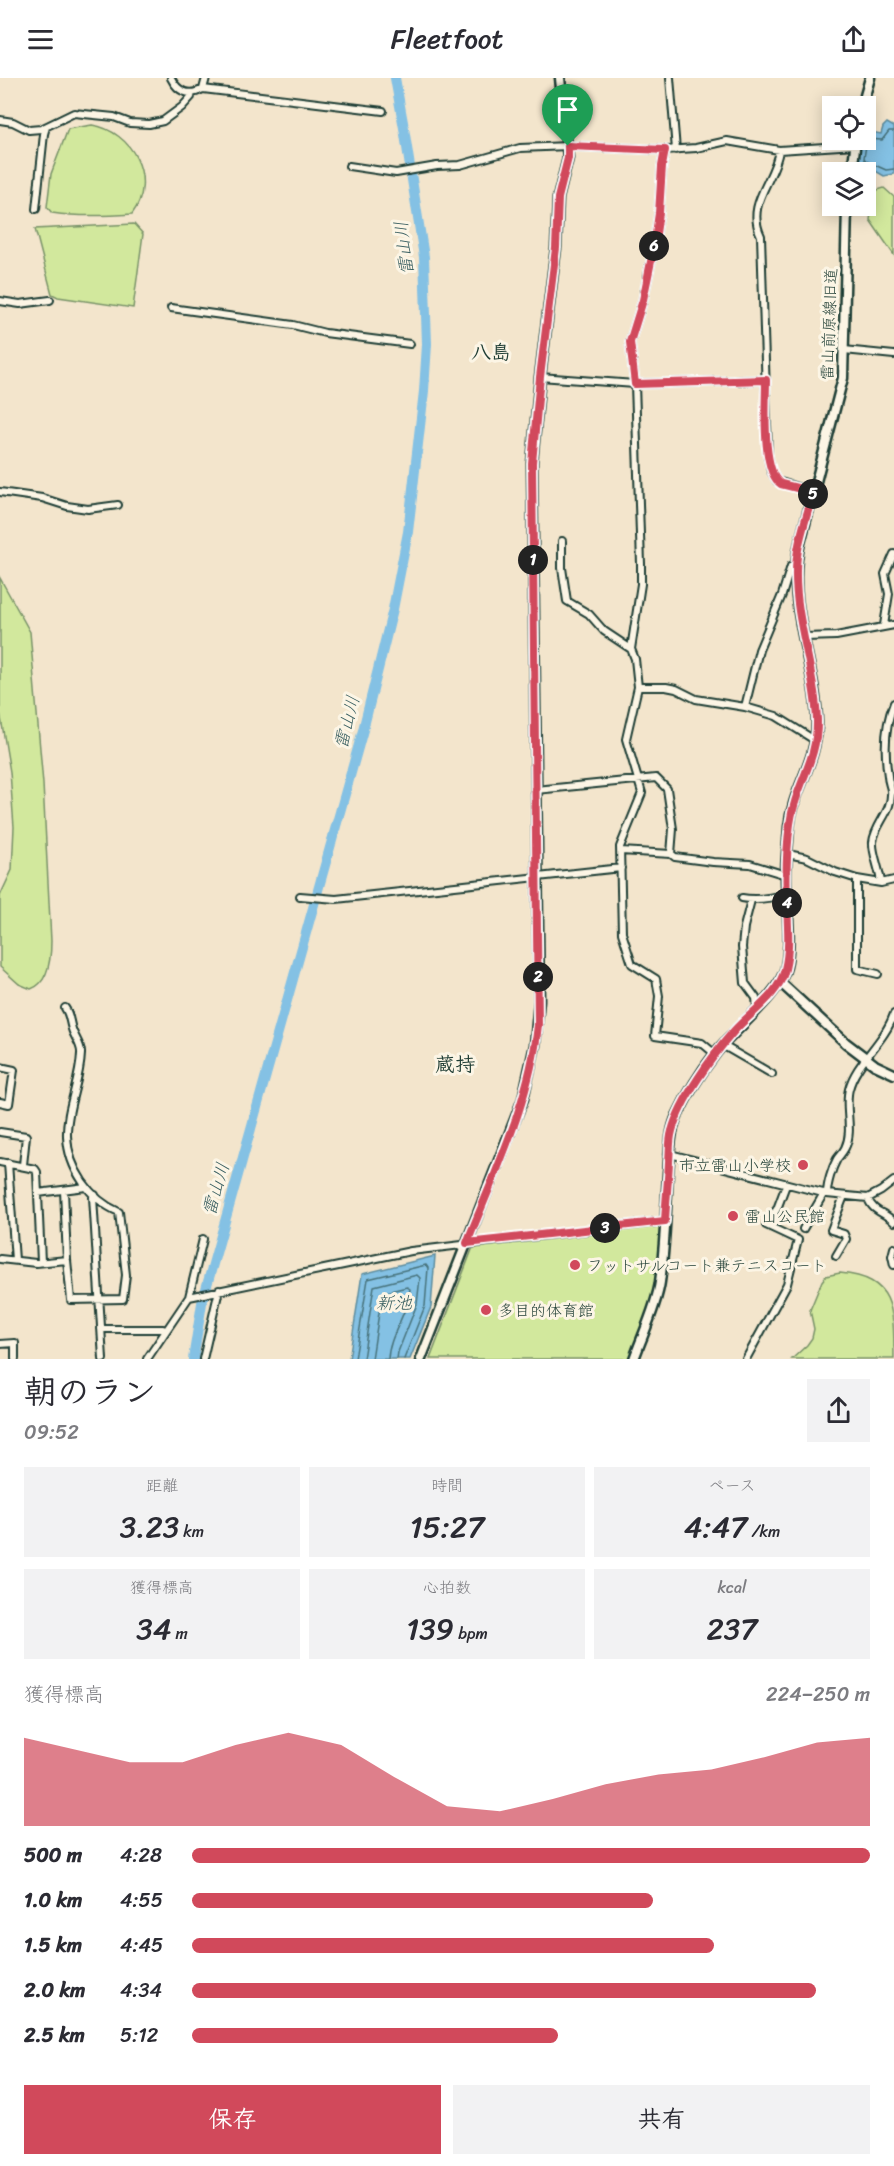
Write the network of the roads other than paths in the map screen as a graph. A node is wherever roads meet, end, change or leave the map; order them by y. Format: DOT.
graph roads {
  1 [pos="171,78"];
  2 [pos="206,78"];
  3 [pos="560,78"];
  4 [pos="670,78"];
  5 [pos="870,78"];
  6 [pos="203,89"];
  7 [pos="192,93"];
  8 [pos="865,96"];
  9 [pos="383,111"];
  10 [pos="0,120"];
  11 [pos="47,126"];
  12 [pos="822,145"];
  13 [pos="568,146"];
  14 [pos="665,150"];
  15 [pos="676,150"];
  16 [pos="779,150"];
  17 [pos="349,166"];
  18 [pos="36,209"];
  19 [pos="847,216"];
  20 [pos="51,300"];
  21 [pos="0,302"];
  22 [pos="171,308"];
  23 [pos="410,344"];
  24 [pos="844,350"];
  25 [pos="894,355"];
  26 [pos="540,377"];
  27 [pos="766,380"];
  28 [pos="635,384"];
  29 [pos="0,492"];
  30 [pos="813,492"];
  31 [pos="118,505"];
  32 [pos="562,541"];
  33 [pos="894,554"];
  34 [pos="796,564"];
  35 [pos="884,625"];
  36 [pos="894,625"];
  37 [pos="805,637"];
  38 [pos="631,649"];
  39 [pos="638,687"];
  40 [pos="894,703"];
  41 [pos="745,707"];
  42 [pos="816,741"];
  43 [pos="638,779"];
  44 [pos="536,789"];
  45 [pos="621,851"];
  46 [pos="671,854"];
  47 [pos="788,854"];
  48 [pos="621,868"];
  49 [pos="786,874"];
  50 [pos="537,877"];
  51 [pos="857,879"];
  52 [pos="894,880"];
  53 [pos="881,883"];
  54 [pos="787,894"];
  55 [pos="300,896"];
  56 [pos="742,898"];
  57 [pos="751,900"];
  58 [pos="878,974"];
  59 [pos="781,983"];
  60 [pos="64,1008"];
  61 [pos="757,1008"];
  62 [pos="894,1014"];
  63 [pos="722,1045"];
  64 [pos="715,1054"];
  65 [pos="866,1059"];
  66 [pos="0,1067"];
  67 [pos="772,1074"];
  68 [pos="894,1074"];
  69 [pos="0,1102"];
  70 [pos="0,1132"];
  71 [pos="670,1154"];
  72 [pos="0,1162"];
  73 [pos="8,1163"];
  74 [pos="22,1166"];
  75 [pos="894,1181"];
  76 [pos="786,1185"];
  77 [pos="86,1187"];
  78 [pos="64,1190"];
  79 [pos="38,1192"];
  80 [pos="826,1194"];
  81 [pos="95,1196"];
  82 [pos="844,1196"];
  83 [pos="868,1198"];
  84 [pos="665,1221"];
  85 [pos="894,1222"];
  86 [pos="803,1229"];
  87 [pos="204,1239"];
  88 [pos="467,1243"];
  89 [pos="894,1248"];
  90 [pos="836,1256"];
  91 [pos="0,1259"];
  92 [pos="15,1260"];
  93 [pos="67,1260"];
  94 [pos="41,1262"];
  95 [pos="894,1264"];
  96 [pos="217,1291"];
  97 [pos="191,1297"];
  98 [pos="99,1300"];
  99 [pos="101,1329"];
  100 [pos="166,1330"];
  101 [pos="0,1344"];
  102 [pos="15,1359"];
  103 [pos="103,1359"];
  104 [pos="147,1359"];
  105 [pos="204,1359"];
  106 [pos="421,1359"];
  107 [pos="634,1359"];
  108 [pos="746,1359"];
  1 -- 7 [label="street"];
  2 -- 6 [label="street"];
  3 -- 13 [label="street"];
  4 -- 15 [label="street"];
  5 -- 8 [label="street"];
  6 -- 7 [label="street"];
  6 -- 9 [label="street"];
  7 -- 11 [label="street"];
  10 -- 11 [label="street"];
  11 -- 18 [label="street"];
  12 -- 16 [label="street"];
  13 -- 14 [label="street"];
  13 -- 17 [label="street"];
  13 -- 26 [label="street"];
  14 -- 15 [label="street"];
  14 -- 28 [label="street"];
  15 -- 16 [label="street"];
  16 -- 27 [label="street"];
  19 -- 24 [label="street, 雷山前原線旧道"];
  20 -- 21 [label="street"];
  22 -- 23 [label="street"];
  24 -- 25 [label="street"];
  24 -- 30 [label="street, 雷山前原線旧道"];
  26 -- 28 [label="street"];
  26 -- 44 [label="street"];
  27 -- 28 [label="street"];
  27 -- 30 [label="street"];
  28 -- 38 [label="street"];
  29 -- 31 [label="street"];
  30 -- 34 [label="street, 雷山前原線旧道"];
  32 -- 38 [label="street"];
  33 -- 35 [label="street"];
  34 -- 37 [label="street, 雷山前原線旧道"];
  34 -- 41 [label="street"];
  35 -- 36 [label="street"];
  35 -- 37 [label="street"];
  37 -- 42 [label="street, 雷山前原線旧道"];
  38 -- 39 [label="street"];
  39 -- 41 [label="street"];
  39 -- 43 [label="street"];
  40 -- 53 [label="street"];
  41 -- 42 [label="street"];
  42 -- 47 [label="street, 雷山前原線旧道"];
  43 -- 44 [label="street"];
  43 -- 45 [label="street"];
  43 -- 46 [label="street"];
  44 -- 50 [label="street"];
  45 -- 46 [label="street"];
  45 -- 48 [label="street"];
  46 -- 49 [label="street"];
  47 -- 49 [label="street, 雷山前原線旧道"];
  47 -- 51 [label="street"];
  48 -- 50 [label="street"];
  48 -- 64 [label="street"];
  49 -- 54 [label="street, 雷山前原線旧道"];
  50 -- 55 [label="street"];
  50 -- 88 [label="street"];
  51 -- 53 [label="street"];
  51 -- 58 [label="street"];
  52 -- 53 [label="street"];
  54 -- 57 [label="street"];
  54 -- 59 [label="street, 雷山前原線旧道"];
  56 -- 57 [label="street"];
  57 -- 61 [label="street"];
  59 -- 61 [label="street"];
  59 -- 65 [label="street"];
  60 -- 77 [label="street"];
  61 -- 63 [label="street"];
  62 -- 65 [label="street"];
  63 -- 64 [label="street"];
  63 -- 67 [label="street"];
  64 -- 71 [label="street"];
  65 -- 68 [label="street"];
  65 -- 80 [label="street"];
  66 -- 69 [label="street"];
  70 -- 74 [label="street"];
  71 -- 76 [label="street"];
  71 -- 84 [label="street"];
  72 -- 73 [label="street"];
  73 -- 74 [label="street"];
  73 -- 92 [label="street"];
  74 -- 79 [label="street"];
  75 -- 83 [label="street"];
  76 -- 80 [label="street"];
  76 -- 108 [label="street"];
  77 -- 78 [label="street"];
  77 -- 81 [label="street"];
  78 -- 79 [label="street"];
  78 -- 93 [label="street"];
  79 -- 94 [label="street"];
  80 -- 82 [label="street"];
  80 -- 86 [label="street"];
  81 -- 98 [label="street"];
  81 -- 98 [label="street"];
  82 -- 83 [label="street"];
  82 -- 90 [label="street"];
  83 -- 85 [label="street"];
  84 -- 88 [label="street"];
  84 -- 107 [label="street"];
  87 -- 97 [label="street"];
  88 -- 96 [label="street"];
  88 -- 106 [label="street"];
  89 -- 95 [label="street"];
  91 -- 92 [label="street"];
  92 -- 94 [label="street"];
  93 -- 94 [label="street"];
  93 -- 98 [label="street"];
  96 -- 97 [label="street"];
  96 -- 105 [label="street"];
  97 -- 100 [label="street"];
  98 -- 99 [label="street"];
  99 -- 100 [label="street"];
  99 -- 103 [label="street"];
  100 -- 104 [label="street"];
  101 -- 102 [label="street"];
}
